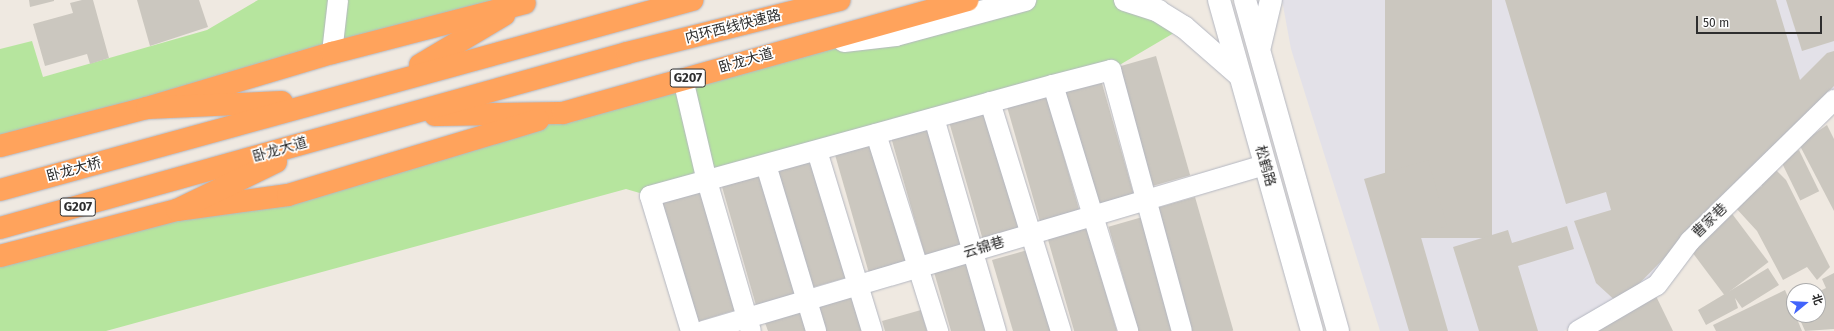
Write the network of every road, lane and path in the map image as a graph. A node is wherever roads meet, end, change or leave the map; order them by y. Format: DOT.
graph roads {
  1 [pos="338,0"];
  2 [pos="692,0"];
  3 [pos="840,0"];
  4 [pos="966,0"];
  5 [pos="1025,0"];
  6 [pos="1125,0"];
  7 [pos="1219,0"];
  8 [pos="1245,0"];
  9 [pos="1271,0"];
  10 [pos="530,1"];
  11 [pos="801,46"];
  12 [pos="1259,51"];
  13 [pos="332,53"];
  14 [pos="626,53"];
  15 [pos="1239,75"];
  16 [pos="682,79"];
  17 [pos="396,80"];
  18 [pos="1053,85"];
  19 [pos="1834,100"];
  20 [pos="315,101"];
  21 [pos="990,102"];
  22 [pos="147,108"];
  23 [pos="563,113"];
  24 [pos="404,115"];
  25 [pos="934,118"];
  26 [pos="876,134"];
  27 [pos="326,137"];
  28 [pos="0,146"];
  29 [pos="817,151"];
  30 [pos="766,165"];
  31 [pos="1264,165"];
  32 [pos="707,181"];
  33 [pos="0,190"];
  34 [pos="1146,200"];
  35 [pos="177,210"];
  36 [pos="1093,216"];
  37 [pos="0,228"];
  38 [pos="1033,233"];
  39 [pos="972,251"];
  40 [pos="0,256"];
  41 [pos="919,267"];
  42 [pos="858,285"];
  43 [pos="807,300"];
  44 [pos="749,324"];
  45 [pos="691,331"];
  46 [pos="703,331"];
  47 [pos="816,331"];
  48 [pos="872,331"];
  49 [pos="938,331"];
  50 [pos="996,331"];
  51 [pos="1061,331"];
  52 [pos="1128,331"];
  53 [pos="1182,331"];
  54 [pos="1312,331"];
  55 [pos="1338,331"];
  56 [pos="1578,331"];
  1 -- 13 [label="street"];
  2 -- 17 [label="highway"];
  3 -- 14 [label="highway, 内环西线快速路"];
  4 -- 11 [label="highway, 卧龙大道 / G207"];
  5 -- 11 [label="main road"];
  6 -- 15 [label="main road"];
  7 -- 15 [label="main road, 松鹤路"];
  8 -- 12 [label="main road, 松鹤路"];
  9 -- 12 [label="main road"];
  10 -- 13 [label="highway"];
  10 -- 17 [label="highway"];
  11 -- 16 [label="highway, 卧龙大道 / G207"];
  12 -- 55 [label="main road, 松鹤路"];
  13 -- 22 [label="highway"];
  14 -- 24 [label="highway, 卧龙大道 / G207"];
  15 -- 31 [label="main road, 松鹤路"];
  16 -- 23 [label="highway, 卧龙大道 / G207"];
  16 -- 32 [label="street"];
  17 -- 20 [label="highway"];
  18 -- 21 [label="street"];
  18 -- 34 [label="street"];
  18 -- 36 [label="street"];
  19 -- 56 [label="street, 曹家巷"];
  20 -- 22 [label="highway"];
  20 -- 33 [label="highway, 卧龙大桥"];
  21 -- 25 [label="street"];
  21 -- 38 [label="street"];
  22 -- 28 [label="highway"];
  23 -- 24 [label="highway, 卧龙大道 / G207"];
  23 -- 35 [label="highway"];
  24 -- 27 [label="highway, 卧龙大道 / G207"];
  25 -- 26 [label="street"];
  25 -- 39 [label="street"];
  26 -- 29 [label="street"];
  26 -- 41 [label="street"];
  27 -- 35 [label="highway"];
  27 -- 37 [label="highway, 卧龙大道 / G207"];
  29 -- 30 [label="street"];
  29 -- 42 [label="street"];
  30 -- 32 [label="street"];
  30 -- 43 [label="street"];
  31 -- 34 [label="street, 云锦巷"];
  31 -- 54 [label="main road, 松鹤路"];
  32 -- 44 [label="street"];
  32 -- 45 [label="street"];
  34 -- 36 [label="street, 云锦巷"];
  34 -- 53 [label="street"];
  35 -- 40 [label="highway"];
  36 -- 38 [label="street, 云锦巷"];
  36 -- 52 [label="street"];
  38 -- 39 [label="street, 云锦巷"];
  38 -- 51 [label="street"];
  39 -- 41 [label="street, 云锦巷"];
  39 -- 50 [label="street"];
  41 -- 42 [label="street, 云锦巷"];
  41 -- 49 [label="street"];
  42 -- 43 [label="street, 云锦巷"];
  42 -- 48 [label="street"];
  43 -- 44 [label="street, 云锦巷"];
  43 -- 47 [label="street"];
  44 -- 46 [label="street, 云锦巷"];
}
